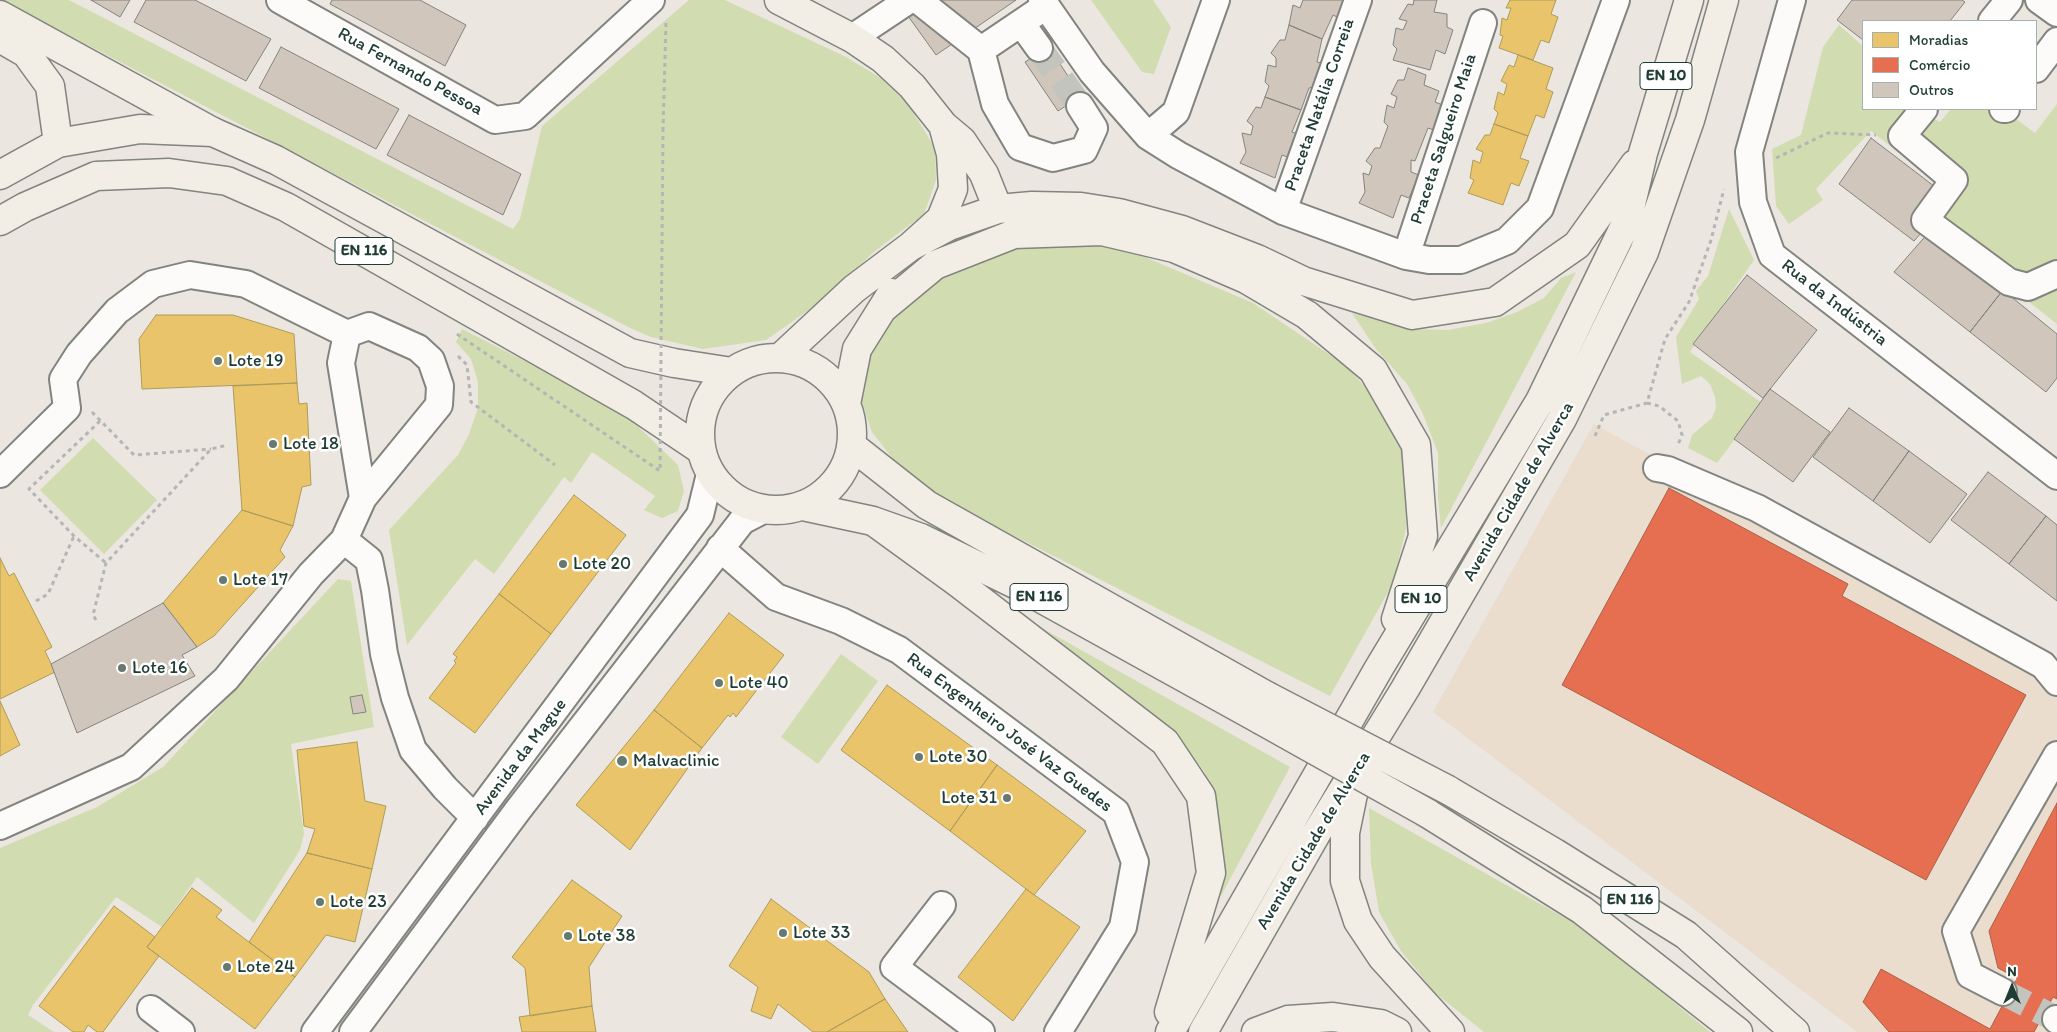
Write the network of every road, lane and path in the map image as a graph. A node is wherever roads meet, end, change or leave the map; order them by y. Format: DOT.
graph roads {
  1 [pos="280,0"];
  2 [pos="909,0"];
  3 [pos="918,0"];
  4 [pos="1216,0"];
  5 [pos="1358,0"];
  6 [pos="1616,0"];
  7 [pos="1689,0"];
  8 [pos="1724,0"];
  9 [pos="1792,0"];
  10 [pos="2009,0"];
  11 [pos="2039,0"];
  12 [pos="792,3"];
  13 [pos="1044,3"];
  14 [pos="658,7"];
  15 [pos="2057,13"];
  16 [pos="0,15"];
  17 [pos="1993,20"];
  18 [pos="1021,23"];
  19 [pos="1483,23"];
  20 [pos="0,38"];
  21 [pos="852,38"];
  22 [pos="2057,41"];
  23 [pos="1038,48"];
  24 [pos="981,50"];
  25 [pos="2037,68"];
  26 [pos="1080,106"];
  27 [pos="1923,110"];
  28 [pos="943,125"];
  29 [pos="213,132"];
  30 [pos="1148,136"];
  31 [pos="1902,136"];
  32 [pos="58,143"];
  33 [pos="1643,153"];
  34 [pos="1750,171"];
  35 [pos="0,175"];
  36 [pos="998,209"];
  37 [pos="1283,211"];
  38 [pos="0,221"];
  39 [pos="911,246"];
  40 [pos="1406,256"];
  41 [pos="2057,274"];
  42 [pos="882,308"];
  43 [pos="346,334"];
  44 [pos="456,334"];
  45 [pos="454,351"];
  46 [pos="780,358"];
  47 [pos="732,372"];
  48 [pos="1647,403"];
  49 [pos="846,404"];
  50 [pos="78,408"];
  51 [pos="100,421"];
  52 [pos="1595,436"];
  53 [pos="228,445"];
  54 [pos="852,446"];
  55 [pos="211,449"];
  56 [pos="706,462"];
  57 [pos="555,465"];
  58 [pos="1657,468"];
  59 [pos="0,474"];
  60 [pos="2057,476"];
  61 [pos="363,498"];
  62 [pos="803,506"];
  63 [pos="763,510"];
  64 [pos="873,522"];
  65 [pos="74,536"];
  66 [pos="344,540"];
  67 [pos="720,548"];
  68 [pos="106,563"];
  69 [pos="36,600"];
  70 [pos="96,620"];
  71 [pos="1380,668"];
  72 [pos="2057,682"];
  73 [pos="1405,689"];
  74 [pos="1264,708"];
  75 [pos="2057,755"];
  76 [pos="475,818"];
  77 [pos="0,826"];
  78 [pos="942,905"];
  79 [pos="2002,992"];
  80 [pos="151,1009"];
  81 [pos="181,1032"];
  82 [pos="315,1032"];
  83 [pos="353,1032"];
  84 [pos="981,1032"];
  85 [pos="1058,1032"];
  86 [pos="1163,1032"];
  87 [pos="1170,1032"];
  88 [pos="1203,1032"];
  89 [pos="1256,1032"];
  90 [pos="1397,1032"];
  91 [pos="1450,1032"];
  92 [pos="1738,1032"];
  93 [pos="1795,1032"];
  1 -- 14 [label="street, Rua Fernando Pessoa"];
  2 -- 21 [label="street"];
  3 -- 24 [label="street"];
  4 -- 30 [label="street"];
  5 -- 37 [label="street, Praceta Natália Correia"];
  6 -- 40 [label="street"];
  7 -- 33 [label="main road, Avenida Cidade de Alverca / EN 10"];
  8 -- 73 [label="main road, Avenida Cidade de Alverca / EN 10"];
  9 -- 34 [label="street, Rua da Indústria"];
  10 -- 17 [label="street"];
  11 -- 15 [label="street"];
  12 -- 21 [label="main road"];
  13 -- 18 [label="street"];
  13 -- 30 [label="street"];
  14 -- 44 [label="path, bridge"];
  16 -- 29 [label="main road"];
  18 -- 23 [label="street"];
  18 -- 24 [label="street"];
  19 -- 40 [label="street, Praceta Salgueiro Maia"];
  20 -- 32 [label="main road"];
  21 -- 28 [label="main road"];
  22 -- 25 [label="street"];
  24 -- 26 [label="street"];
  27 -- 31 [label="street"];
  28 -- 36 [label="main road"];
  28 -- 39 [label="main road"];
  29 -- 32 [label="main road, EN 116"];
  29 -- 47 [label="main road, EN 116"];
  30 -- 37 [label="street"];
  31 -- 34 [label="path"];
  31 -- 41 [label="street"];
  32 -- 35 [label="main road, EN 116"];
  33 -- 36 [label="main road"];
  33 -- 71 [label="main road, Avenida Cidade de Alverca / EN 10"];
  34 -- 48 [label="path"];
  34 -- 60 [label="street, Rua da Indústria"];
  36 -- 39 [label="main road"];
  36 -- 42 [label="main road"];
  37 -- 40 [label="street"];
  38 -- 56 [label="main road, EN 116"];
  39 -- 46 [label="main road"];
  42 -- 49 [label="main road"];
  42 -- 71 [label="main road"];
  43 -- 50 [label="street"];
  43 -- 61 [label="street"];
  43 -- 61 [label="street"];
  45 -- 57 [label="path"];
  46 -- 47 [label="main road"];
  46 -- 49 [label="main road"];
  47 -- 56 [label="main road"];
  48 -- 52 [label="path"];
  48 -- 58 [label="path"];
  49 -- 54 [label="main road"];
  50 -- 51 [label="path"];
  50 -- 59 [label="street"];
  51 -- 55 [label="path"];
  51 -- 65 [label="path"];
  53 -- 55 [label="path"];
  54 -- 62 [label="main road"];
  54 -- 74 [label="main road, EN 116"];
  55 -- 68 [label="path"];
  56 -- 63 [label="main road"];
  56 -- 76 [label="street, Avenida da Mague"];
  58 -- 72 [label="street"];
  61 -- 66 [label="street"];
  62 -- 63 [label="main road"];
  62 -- 64 [label="main road, EN 116"];
  63 -- 67 [label="street, Avenida da Mague"];
  64 -- 74 [label="main road, EN 116"];
  64 -- 86 [label="main road"];
  65 -- 68 [label="path"];
  65 -- 69 [label="path"];
  66 -- 76 [label="street"];
  66 -- 77 [label="street"];
  67 -- 83 [label="street, Avenida da Mague"];
  67 -- 85 [label="street, Rua Engenheiro José Vaz Guedes"];
  68 -- 70 [label="path"];
  71 -- 87 [label="main road, Avenida Cidade de Alverca / EN 10"];
  73 -- 88 [label="main road, Avenida Cidade de Alverca / EN 10"];
  73 -- 91 [label="main road"];
  74 -- 92 [label="main road, EN 116, bridge"];
  74 -- 93 [label="main road, EN 116, bridge"];
  75 -- 79 [label="street"];
  76 -- 82 [label="street, Avenida da Mague"];
  78 -- 84 [label="street"];
  80 -- 81 [label="street"];
  89 -- 90 [label="main road"];
}
